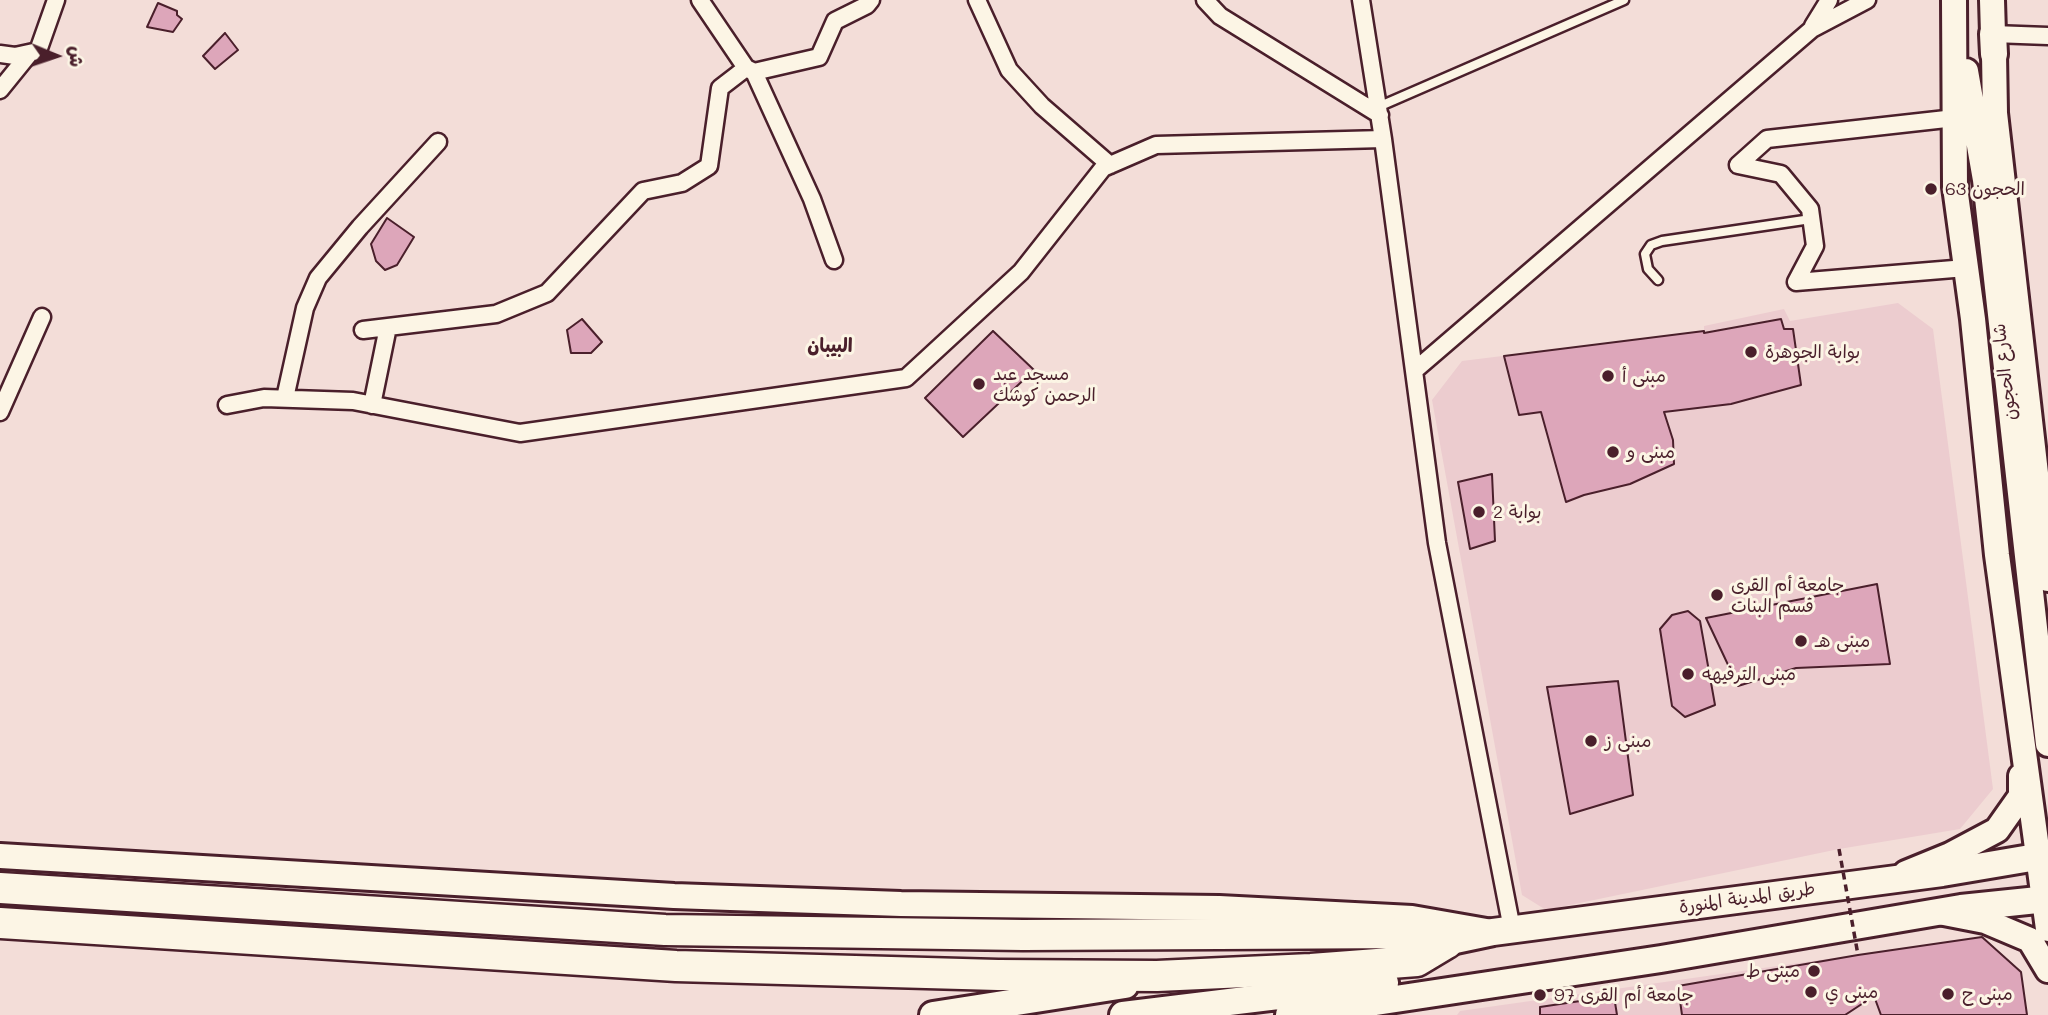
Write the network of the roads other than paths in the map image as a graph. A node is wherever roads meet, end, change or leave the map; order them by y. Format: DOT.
graph roads {
  1 [pos="56,0"];
  2 [pos="700,0"];
  3 [pos="871,0"];
  4 [pos="976,0"];
  5 [pos="1205,0"];
  6 [pos="1361,0"];
  7 [pos="1624,0"];
  8 [pos="1829,0"];
  9 [pos="1867,0"];
  10 [pos="1954,0"];
  11 [pos="1992,0"];
  12 [pos="1812,29"];
  13 [pos="2048,36"];
  14 [pos="1994,44"];
  15 [pos="30,52"];
  16 [pos="0,54"];
  17 [pos="750,70"];
  18 [pos="0,90"];
  19 [pos="1379,111"];
  20 [pos="1955,118"];
  21 [pos="1383,139"];
  22 [pos="438,142"];
  23 [pos="1110,165"];
  24 [pos="1994,177"];
  25 [pos="1811,219"];
  26 [pos="834,260"];
  27 [pos="1966,268"];
  28 [pos="1658,280"];
  29 [pos="42,317"];
  30 [pos="388,327"];
  31 [pos="363,330"];
  32 [pos="1414,371"];
  33 [pos="285,398"];
  34 [pos="227,405"];
  35 [pos="372,405"];
  36 [pos="0,412"];
  37 [pos="2048,435"];
  38 [pos="2048,579"];
  39 [pos="2022,726"];
  40 [pos="2048,744"];
  41 [pos="0,856"];
  42 [pos="2044,856"];
  43 [pos="1891,878"];
  44 [pos="0,888"];
  45 [pos="2047,899"];
  46 [pos="1937,912"];
  47 [pos="0,923"];
  48 [pos="2048,929"];
  49 [pos="1502,930"];
  50 [pos="1447,943"];
  51 [pos="2048,970"];
  52 [pos="1491,985"];
  53 [pos="1422,1005"];
  54 [pos="933,1015"];
  55 [pos="1123,1015"];
  56 [pos="1289,1015"];
  1 -- 15 [label="street"];
  2 -- 17 [label="street"];
  3 -- 17 [label="street"];
  4 -- 23 [label="street"];
  5 -- 19 [label="street"];
  6 -- 19 [label="street"];
  7 -- 19 [label="lane"];
  8 -- 12 [label="street"];
  9 -- 12 [label="street"];
  10 -- 20 [label="main road"];
  10 -- 24 [label="main road, شارع الحجون"];
  11 -- 14 [label="main road, شارع الحجون"];
  12 -- 32 [label="street"];
  13 -- 14 [label="street"];
  14 -- 24 [label="main road, شارع الحجون"];
  14 -- 37 [label="main road"];
  15 -- 16 [label="street"];
  15 -- 18 [label="street"];
  17 -- 26 [label="street"];
  17 -- 30 [label="street"];
  19 -- 21 [label="street"];
  20 -- 25 [label="street"];
  20 -- 27 [label="main road"];
  21 -- 23 [label="street"];
  21 -- 32 [label="street"];
  22 -- 33 [label="street"];
  23 -- 35 [label="street"];
  24 -- 38 [label="main road, شارع الحجون"];
  24 -- 40 [label="main road, شارع الحجون"];
  25 -- 27 [label="street"];
  25 -- 28 [label="lane"];
  27 -- 39 [label="main road"];
  29 -- 36 [label="street"];
  30 -- 31 [label="street"];
  30 -- 35 [label="street"];
  32 -- 49 [label="street"];
  33 -- 34 [label="street"];
  33 -- 35 [label="street"];
  39 -- 42 [label="main road"];
  39 -- 43 [label="main road"];
  41 -- 49 [label="main road"];
  42 -- 43 [label="highway, طريق المدينة المنورة"];
  42 -- 45 [label="main road"];
  43 -- 49 [label="highway, طريق المدينة المنورة"];
  44 -- 50 [label="highway"];
  45 -- 46 [label="highway"];
  45 -- 48 [label="main road"];
  46 -- 51 [label="main road"];
  46 -- 52 [label="highway"];
  47 -- 50 [label="highway"];
  49 -- 50 [label="highway, طريق المدينة المنورة"];
  50 -- 54 [label="highway, طريق المدينة المنورة"];
  52 -- 53 [label="highway"];
  52 -- 55 [label="highway"];
  53 -- 56 [label="highway"];
}
